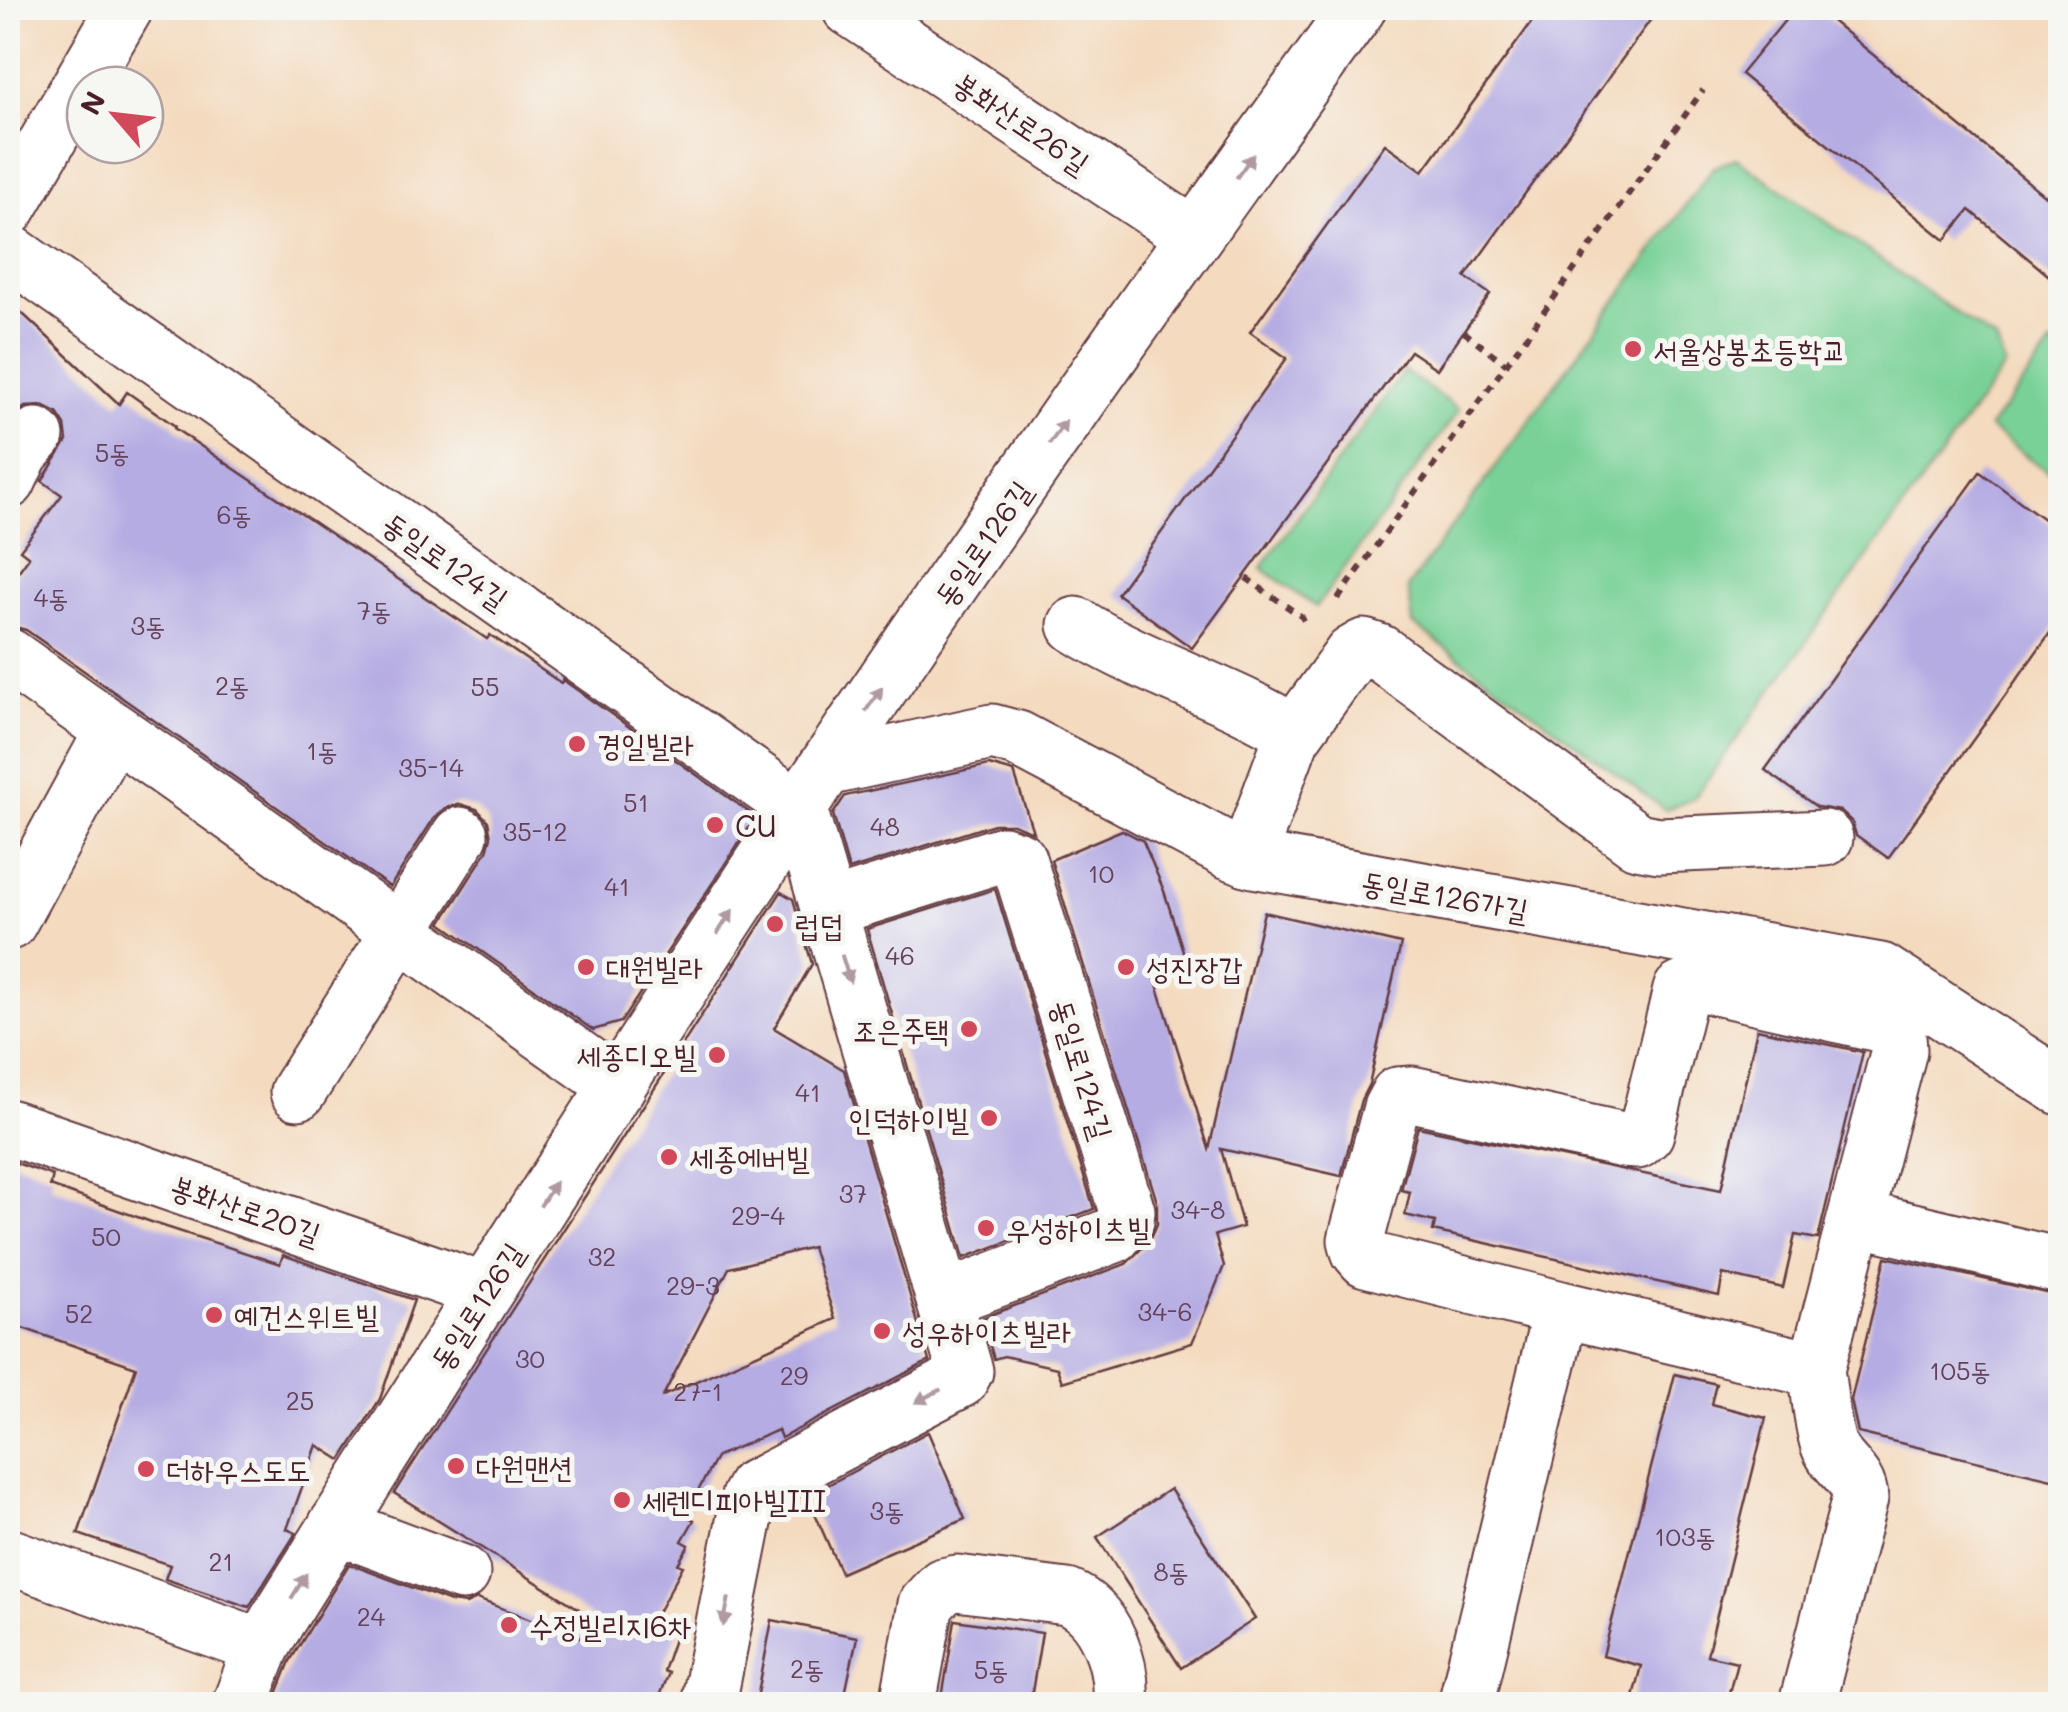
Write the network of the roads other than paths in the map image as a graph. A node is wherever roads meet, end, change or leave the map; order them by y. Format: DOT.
graph roads {
  1 [pos="125,8"];
  2 [pos="850,8"];
  3 [pos="1358,8"];
  4 [pos="8,210"];
  5 [pos="1194,236"];
  6 [pos="8,251"];
  7 [pos="36,436"];
  8 [pos="8,481"];
  9 [pos="1076,625"];
  10 [pos="8,656"];
  11 [pos="113,730"];
  12 [pos="1294,733"];
  13 [pos="812,789"];
  14 [pos="460,835"];
  15 [pos="1825,838"];
  16 [pos="1247,858"];
  17 [pos="828,909"];
  18 [pos="9,922"];
  19 [pos="397,932"];
  20 [pos="618,1086"];
  21 [pos="2060,1086"];
  22 [pos="298,1092"];
  23 [pos="8,1127"];
  24 [pos="1858,1218"];
  25 [pos="2060,1266"];
  26 [pos="484,1292"];
  27 [pos="944,1299"];
  28 [pos="1561,1309"];
  29 [pos="1816,1370"];
  30 [pos="336,1526"];
  31 [pos="11,1568"];
  32 [pos="462,1573"];
  33 [pos="262,1647"];
  34 [pos="240,1704"];
  35 [pos="708,1704"];
  36 [pos="908,1704"];
  37 [pos="1120,1704"];
  38 [pos="1466,1704"];
  39 [pos="1807,1704"];
  1 -- 4 [label="street"];
  2 -- 5 [label="street, 봉화산로26길"];
  5 -- 3 [label="street, 동일로126길, one-way"];
  13 -- 5 [label="street, 동일로126길, one-way"];
  6 -- 13 [label="street, 동일로124길"];
  7 -- 8 [label="street"];
  9 -- 12 [label="street"];
  10 -- 11 [label="street"];
  11 -- 18 [label="street"];
  11 -- 19 [label="street"];
  12 -- 15 [label="street"];
  12 -- 16 [label="street"];
  13 -- 16 [label="street, 동일로126가길"];
  13 -- 17 [label="street"];
  20 -- 13 [label="street, 동일로126길, one-way"];
  14 -- 19 [label="street"];
  16 -- 21 [label="street, 동일로126가길"];
  17 -- 27 [label="street, one-way"];
  17 -- 27 [label="street, 동일로124길"];
  19 -- 20 [label="street"];
  19 -- 22 [label="street"];
  26 -- 20 [label="street, 동일로126길, one-way"];
  23 -- 26 [label="street, 봉화산로20길"];
  24 -- 25 [label="street"];
  24 -- 28 [label="street"];
  24 -- 29 [label="street"];
  26 -- 30 [label="street, 동일로126길"];
  27 -- 35 [label="street, one-way"];
  28 -- 29 [label="street"];
  28 -- 38 [label="street"];
  29 -- 39 [label="street"];
  30 -- 32 [label="street"];
  33 -- 30 [label="street, 동일로126길, one-way"];
  31 -- 33 [label="street"];
  33 -- 34 [label="street, 동일로126길"];
  36 -- 37 [label="street"];
}
